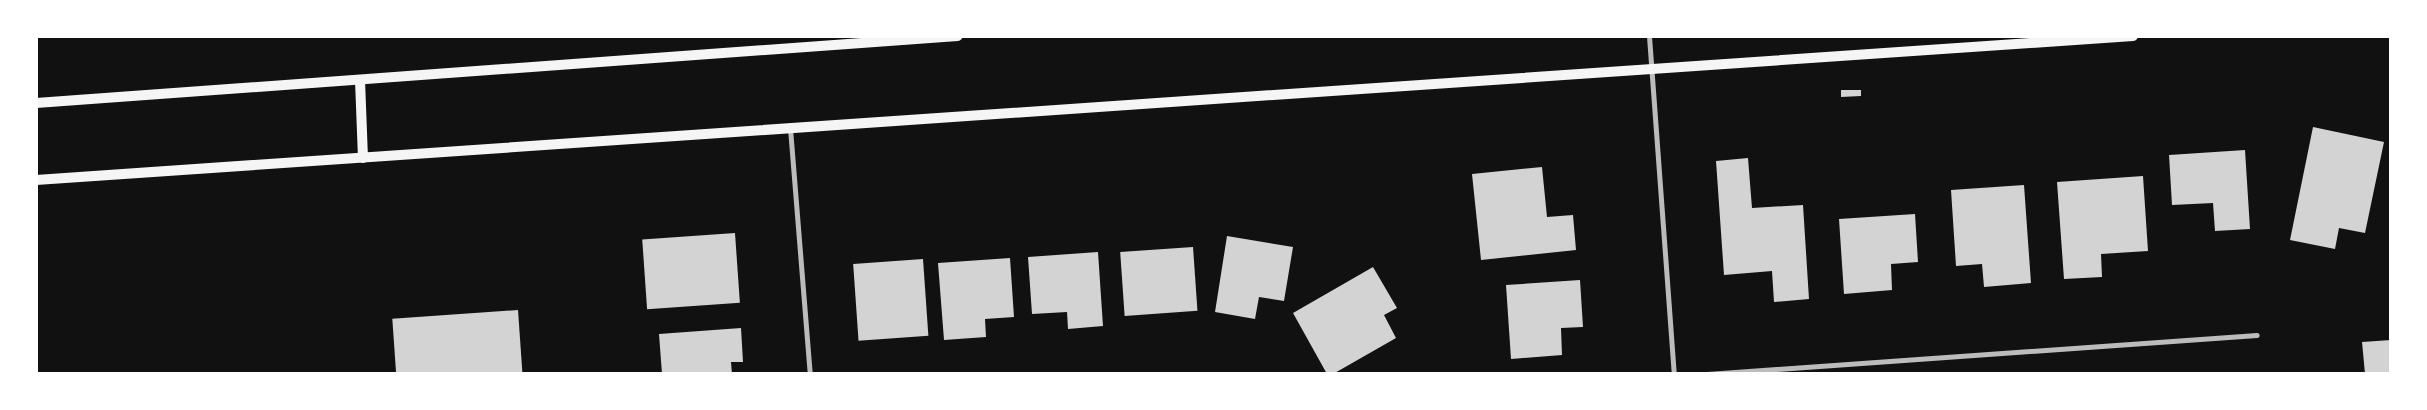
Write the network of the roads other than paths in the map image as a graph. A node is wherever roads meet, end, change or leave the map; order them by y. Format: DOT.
graph roads {
  1 [pos="958,36"];
  2 [pos="1649,36"];
  3 [pos="2133,36"];
  4 [pos="1652,69"];
  5 [pos="360,80"];
  6 [pos="36,103"];
  7 [pos="790,128"];
  8 [pos="363,158"];
  9 [pos="36,180"];
  10 [pos="2257,335"];
  11 [pos="810,374"];
  12 [pos="1674,374"];
  13 [pos="1707,374"];
  1 -- 5 [label="main road"];
  2 -- 4 [label="street"];
  3 -- 4 [label="main road"];
  4 -- 7 [label="main road"];
  4 -- 12 [label="street"];
  5 -- 6 [label="main road"];
  5 -- 8 [label="main road"];
  7 -- 8 [label="main road"];
  7 -- 11 [label="street"];
  8 -- 9 [label="main road"];
  10 -- 13 [label="street"];
}
